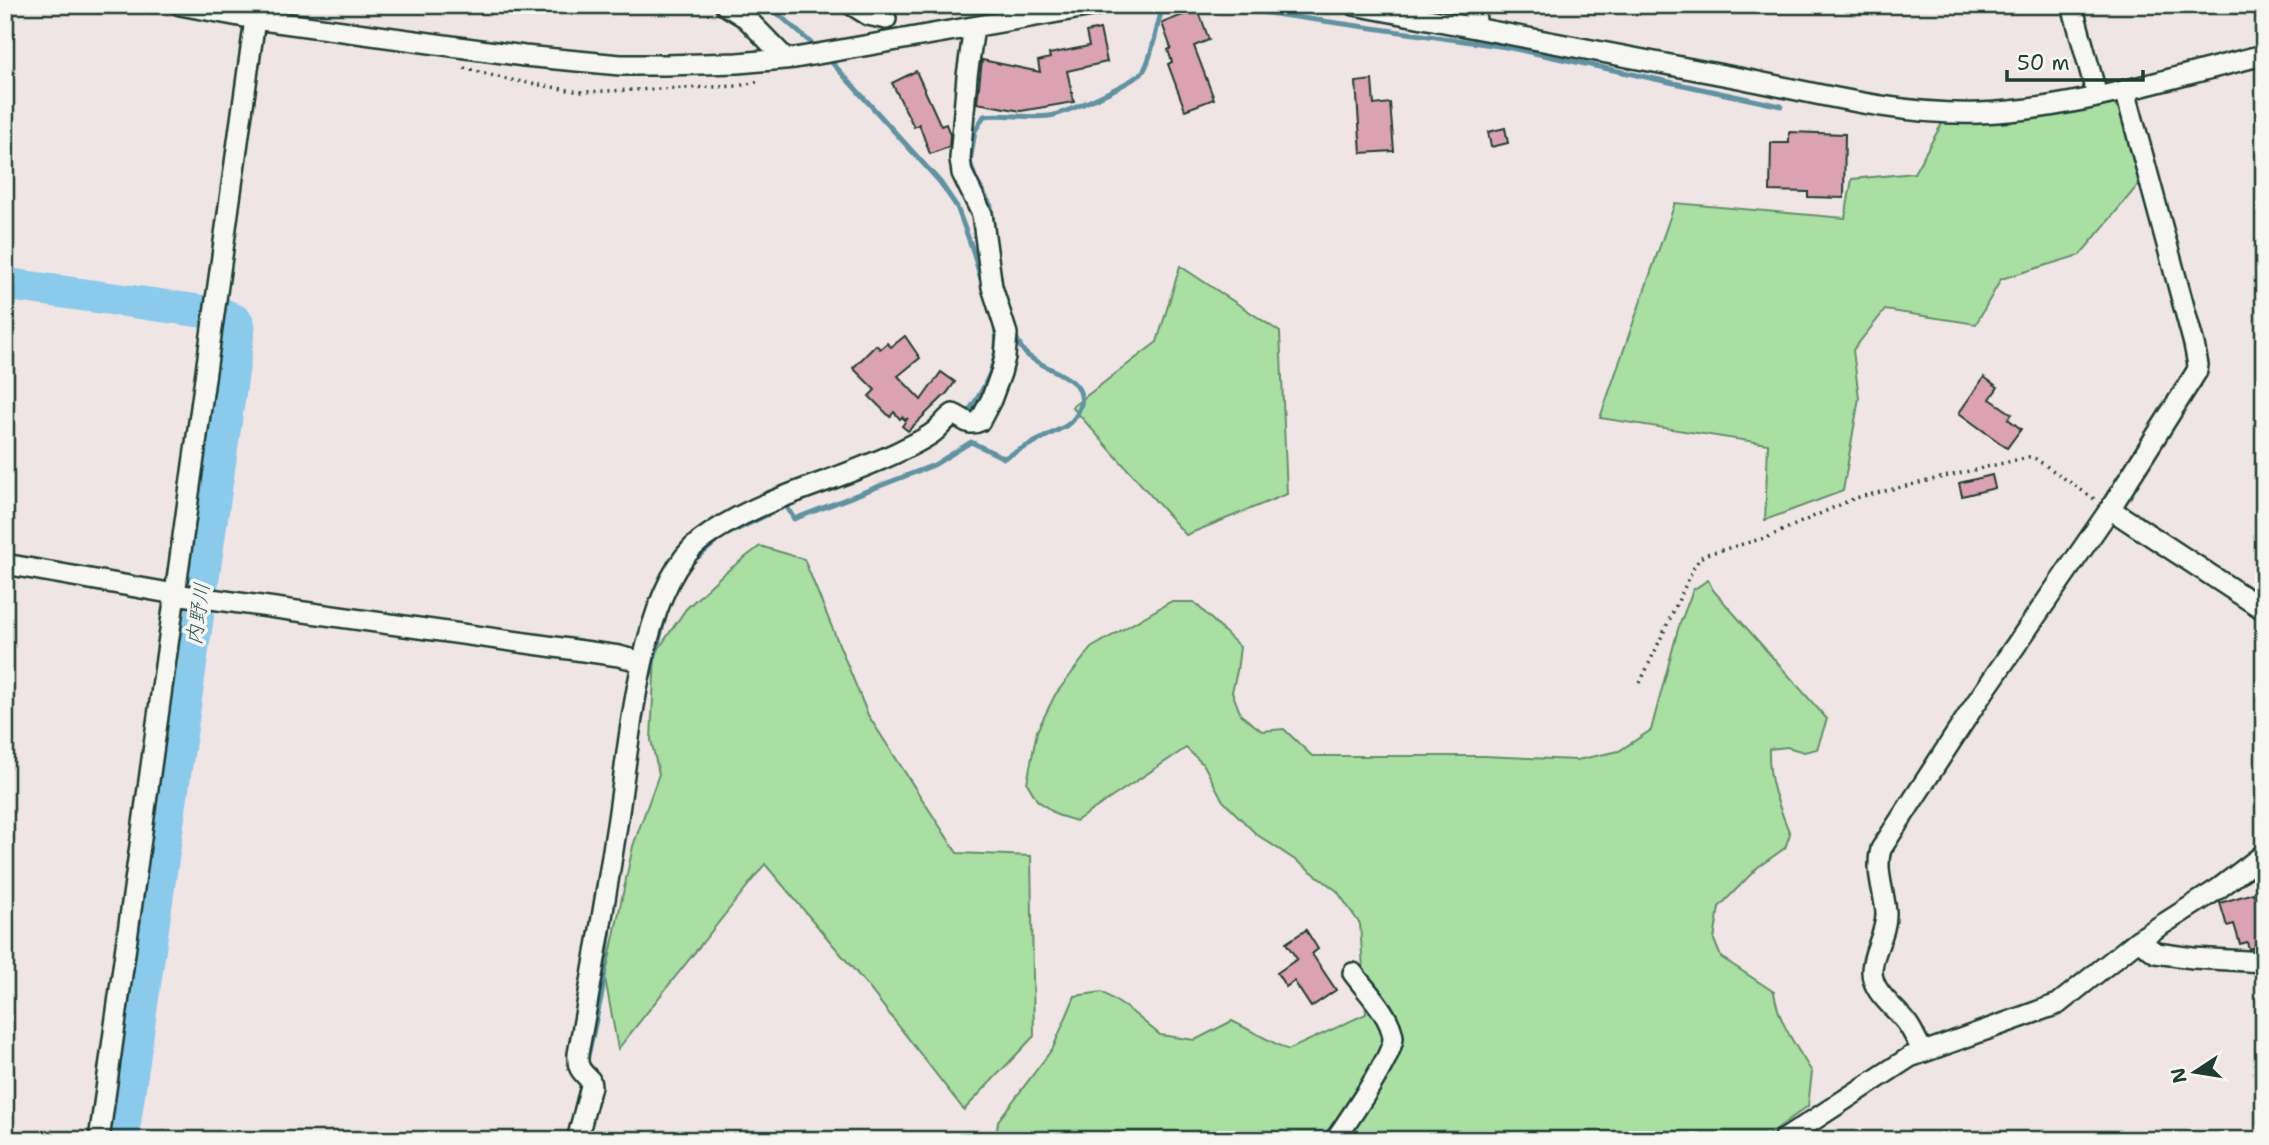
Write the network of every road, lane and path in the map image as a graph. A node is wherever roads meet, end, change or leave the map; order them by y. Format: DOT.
graph roads {
  1 [pos="180,5"];
  2 [pos="725,5"];
  3 [pos="852,5"];
  4 [pos="1098,5"];
  5 [pos="1354,5"];
  6 [pos="1474,5"];
  7 [pos="2072,5"];
  8 [pos="256,12"];
  9 [pos="885,12"];
  10 [pos="974,27"];
  11 [pos="1476,28"];
  12 [pos="893,41"];
  13 [pos="2264,55"];
  14 [pos="786,59"];
  15 [pos="2125,90"];
  16 [pos="2096,96"];
  17 [pos="2110,509"];
  18 [pos="5,564"];
  19 [pos="175,594"];
  20 [pos="2264,610"];
  21 [pos="642,662"];
  22 [pos="1640,683"];
  23 [pos="2264,854"];
  24 [pos="2137,940"];
  25 [pos="2264,962"];
  26 [pos="1353,973"];
  27 [pos="1923,1051"];
  28 [pos="99,1140"];
  29 [pos="577,1140"];
  30 [pos="1335,1140"];
  31 [pos="1783,1140"];
  1 -- 8 [label="street"];
  2 -- 14 [label="street"];
  3 -- 9 [label="street"];
  4 -- 10 [label="street"];
  5 -- 11 [label="street"];
  6 -- 11 [label="street"];
  7 -- 16 [label="street"];
  8 -- 14 [label="street"];
  8 -- 19 [label="street"];
  9 -- 12 [label="street"];
  10 -- 12 [label="street"];
  10 -- 21 [label="street"];
  11 -- 16 [label="street"];
  12 -- 14 [label="street"];
  13 -- 15 [label="street"];
  15 -- 16 [label="street"];
  15 -- 17 [label="street"];
  17 -- 20 [label="street"];
  17 -- 22 [label="path"];
  17 -- 27 [label="street"];
  18 -- 19 [label="street"];
  19 -- 21 [label="street"];
  19 -- 28 [label="street"];
  21 -- 29 [label="street"];
  23 -- 24 [label="street"];
  24 -- 25 [label="street"];
  24 -- 27 [label="street"];
  26 -- 30 [label="street"];
  27 -- 31 [label="street"];
}
